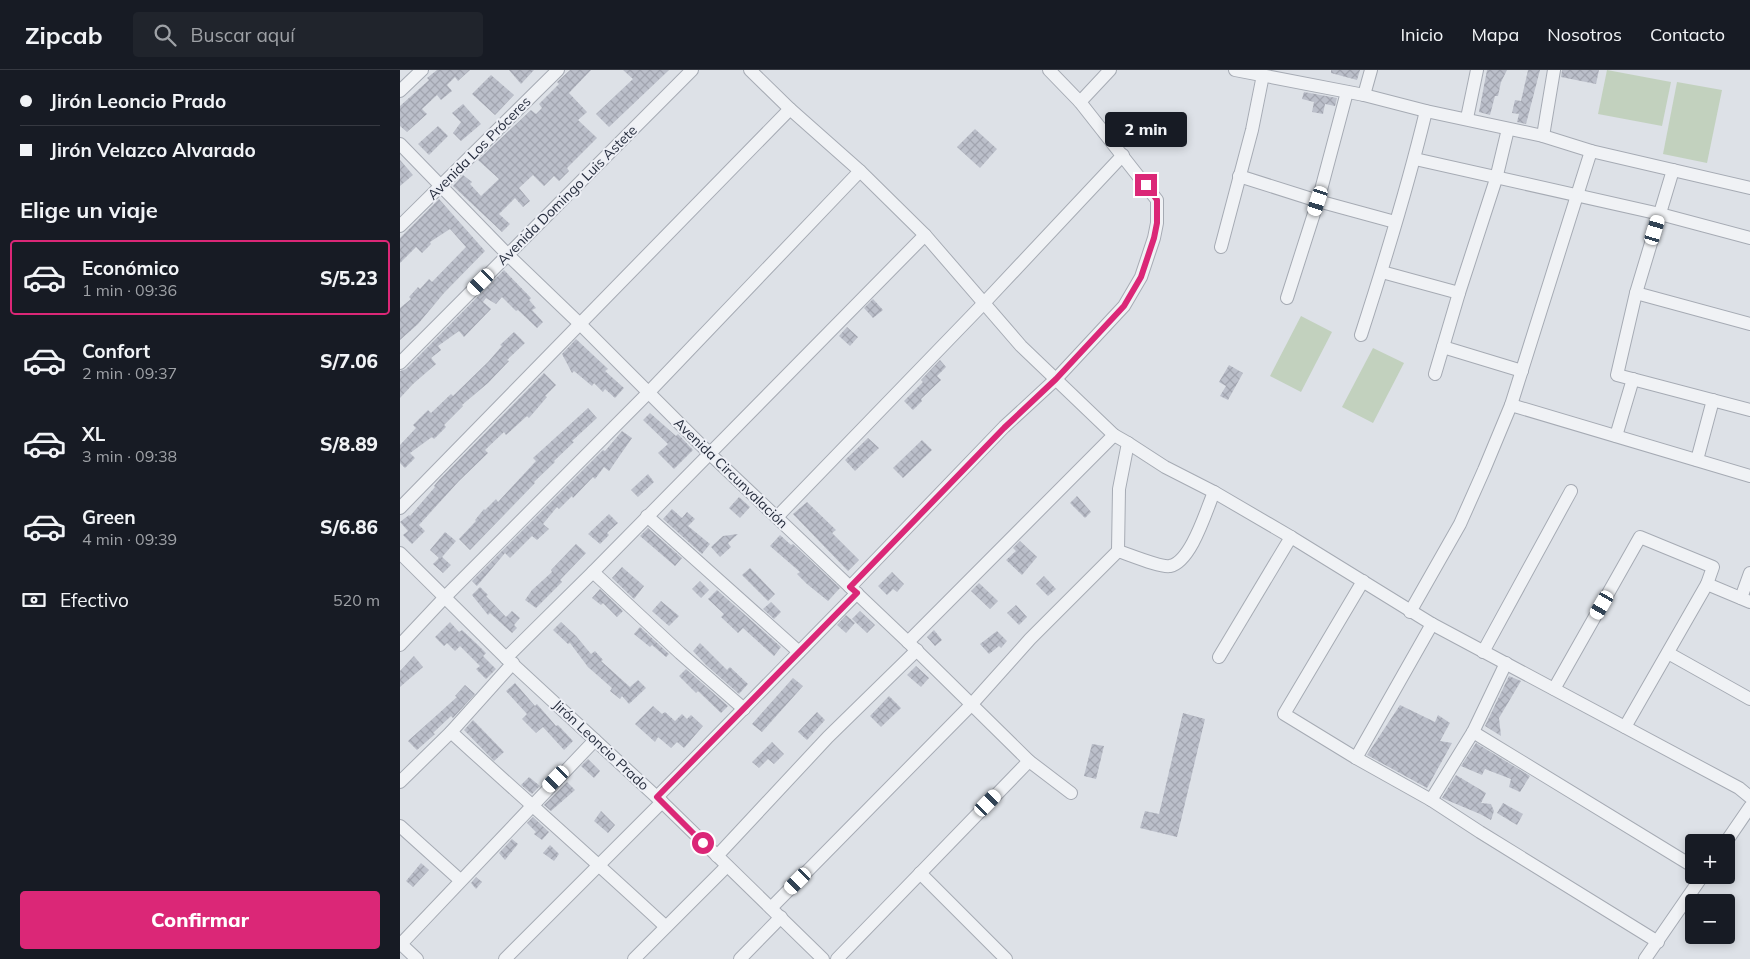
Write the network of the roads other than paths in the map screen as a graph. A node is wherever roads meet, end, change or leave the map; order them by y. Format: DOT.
graph roads {
  1 [pos="422,70"];
  2 [pos="558,70"];
  3 [pos="692,70"];
  4 [pos="750,70"];
  5 [pos="1049,70"];
  6 [pos="1110,70"];
  7 [pos="1235,70"];
  8 [pos="1371,70"];
  9 [pos="1477,70"];
  10 [pos="1554,70"];
  11 [pos="1263,75"];
  12 [pos="400,91"];
  13 [pos="1347,92"];
  14 [pos="1364,95"];
  15 [pos="1080,102"];
  16 [pos="790,109"];
  17 [pos="1426,111"];
  18 [pos="1467,118"];
  19 [pos="1508,129"];
  20 [pos="1543,136"];
  21 [pos="400,144"];
  22 [pos="1591,151"];
  23 [pos="1123,155"];
  24 [pos="1415,159"];
  25 [pos="1673,170"];
  26 [pos="860,171"];
  27 [pos="1239,176"];
  28 [pos="1496,179"];
  29 [pos="441,186"];
  30 [pos="1750,188"];
  31 [pos="1577,196"];
  32 [pos="1318,201"];
  33 [pos="1660,214"];
  34 [pos="1395,222"];
  35 [pos="400,226"];
  36 [pos="925,235"];
  37 [pos="1750,238"];
  38 [pos="1221,247"];
  39 [pos="508,255"];
  40 [pos="1382,272"];
  41 [pos="1459,293"];
  42 [pos="1636,293"];
  43 [pos="1287,298"];
  44 [pos="984,303"];
  45 [pos="580,324"];
  46 [pos="1750,324"];
  47 [pos="1361,335"];
  48 [pos="1443,347"];
  49 [pos="400,362"];
  50 [pos="1522,371"];
  51 [pos="1435,374"];
  52 [pos="1056,379"];
  53 [pos="1633,379"];
  54 [pos="648,393"];
  55 [pos="1713,400"];
  56 [pos="1511,405"];
  57 [pos="1750,410"];
  58 [pos="1114,435"];
  59 [pos="1616,436"];
  60 [pos="1128,443"];
  61 [pos="710,454"];
  62 [pos="1697,460"];
  63 [pos="1750,476"];
  64 [pos="1571,491"];
  65 [pos="1214,492"];
  66 [pos="400,508"];
  67 [pos="647,516"];
  68 [pos="777,517"];
  69 [pos="1291,537"];
  70 [pos="1118,550"];
  71 [pos="400,553"];
  72 [pos="593,572"];
  73 [pos="1750,573"];
  74 [pos="1363,581"];
  75 [pos="1707,584"];
  76 [pos="853,590"];
  77 [pos="446,596"];
  78 [pos="1746,600"];
  79 [pos="1410,612"];
  80 [pos="1432,624"];
  81 [pos="400,645"];
  82 [pos="912,646"];
  83 [pos="799,652"];
  84 [pos="1483,652"];
  85 [pos="1668,653"];
  86 [pos="1219,657"];
  87 [pos="510,660"];
  88 [pos="1506,664"];
  89 [pos="1554,689"];
  90 [pos="1750,699"];
  91 [pos="971,705"];
  92 [pos="744,709"];
  93 [pos="1625,726"];
  94 [pos="451,732"];
  95 [pos="1473,732"];
  96 [pos="594,740"];
  97 [pos="1356,758"];
  98 [pos="1029,761"];
  99 [pos="400,782"];
  100 [pos="1071,793"];
  101 [pos="1750,797"];
  102 [pos="660,800"];
  103 [pos="1431,800"];
  104 [pos="531,806"];
  105 [pos="1750,807"];
  106 [pos="400,826"];
  107 [pos="1731,834"];
  108 [pos="717,856"];
  109 [pos="1685,862"];
  110 [pos="599,865"];
  111 [pos="727,866"];
  112 [pos="920,873"];
  113 [pos="460,880"];
  114 [pos="1697,884"];
  115 [pos="776,912"];
  116 [pos="666,926"];
  117 [pos="1658,942"];
  118 [pos="400,944"];
  119 [pos="416,959"];
  120 [pos="505,959"];
  121 [pos="634,959"];
  122 [pos="740,959"];
  123 [pos="822,959"];
  124 [pos="837,959"];
  125 [pos="1006,959"];
  126 [pos="1646,959"];
  1 -- 12 [label="street"];
  2 -- 29 [label="street, Avenida Los Próceres"];
  3 -- 39 [label="street, Avenida Domingo Luis Astete"];
  4 -- 16 [label="street"];
  5 -- 15 [label="street"];
  6 -- 15 [label="street"];
  7 -- 11 [label="street"];
  8 -- 14 [label="street"];
  9 -- 18 [label="street"];
  10 -- 20 [label="street"];
  11 -- 13 [label="street"];
  11 -- 27 [label="street"];
  13 -- 14 [label="street"];
  13 -- 32 [label="street"];
  14 -- 17 [label="street"];
  15 -- 23 [label="street"];
  16 -- 26 [label="street"];
  16 -- 45 [label="street"];
  17 -- 18 [label="street"];
  17 -- 24 [label="street"];
  18 -- 19 [label="street"];
  19 -- 20 [label="street"];
  19 -- 28 [label="street"];
  20 -- 22 [label="street"];
  21 -- 29 [label="street, Avenida Circunvalación"];
  22 -- 25 [label="street"];
  22 -- 31 [label="street"];
  23 -- 44 [label="street"];
  23 -- 52 [label="street"];
  24 -- 28 [label="street"];
  24 -- 34 [label="street"];
  25 -- 30 [label="street"];
  25 -- 33 [label="street"];
  26 -- 36 [label="street"];
  26 -- 54 [label="street"];
  27 -- 32 [label="street"];
  27 -- 38 [label="street"];
  28 -- 31 [label="street"];
  28 -- 41 [label="street"];
  29 -- 35 [label="street, Avenida Los Próceres"];
  29 -- 39 [label="street, Avenida Circunvalación"];
  31 -- 33 [label="street"];
  31 -- 50 [label="street"];
  32 -- 34 [label="street"];
  32 -- 43 [label="street"];
  33 -- 37 [label="street"];
  33 -- 42 [label="street"];
  34 -- 40 [label="street"];
  36 -- 44 [label="street"];
  36 -- 61 [label="street"];
  39 -- 45 [label="street, Avenida Circunvalación"];
  39 -- 49 [label="street, Avenida Domingo Luis Astete"];
  40 -- 41 [label="street"];
  40 -- 47 [label="street"];
  41 -- 48 [label="street"];
  42 -- 46 [label="street"];
  42 -- 53 [label="street"];
  44 -- 52 [label="street"];
  44 -- 68 [label="street"];
  45 -- 54 [label="street, Avenida Circunvalación"];
  45 -- 66 [label="street"];
  48 -- 50 [label="street"];
  48 -- 51 [label="street"];
  50 -- 56 [label="street"];
  52 -- 58 [label="street"];
  52 -- 76 [label="street"];
  53 -- 55 [label="street"];
  53 -- 59 [label="street"];
  54 -- 61 [label="street, Avenida Circunvalación"];
  54 -- 77 [label="street"];
  55 -- 57 [label="street"];
  55 -- 62 [label="street"];
  56 -- 59 [label="street"];
  56 -- 79 [label="street"];
  58 -- 60 [label="street"];
  58 -- 82 [label="street"];
  59 -- 62 [label="street"];
  60 -- 65 [label="street"];
  60 -- 70 [label="street"];
  61 -- 67 [label="street"];
  61 -- 68 [label="street, Avenida Circunvalación"];
  62 -- 63 [label="street"];
  64 -- 84 [label="street"];
  65 -- 69 [label="street"];
  65 -- 70 [label="street"];
  67 -- 72 [label="street"];
  67 -- 83 [label="street"];
  68 -- 76 [label="street, Avenida Circunvalación"];
  69 -- 74 [label="street"];
  69 -- 86 [label="street"];
  70 -- 91 [label="street"];
  71 -- 77 [label="street, Jirón Leoncio Prado"];
  72 -- 87 [label="street"];
  72 -- 92 [label="street"];
  73 -- 78 [label="street"];
  74 -- 79 [label="street"];
  74 -- 97 [label="street"];
  75 -- 78 [label="street"];
  75 -- 85 [label="street"];
  75 -- 89 [label="street"];
  76 -- 82 [label="street, Avenida Circunvalación"];
  76 -- 83 [label="street"];
  77 -- 81 [label="street"];
  77 -- 87 [label="street, Jirón Leoncio Prado"];
  79 -- 80 [label="street"];
  80 -- 84 [label="street"];
  80 -- 97 [label="street"];
  82 -- 91 [label="street, Avenida Circunvalación"];
  82 -- 108 [label="street"];
  83 -- 92 [label="street"];
  84 -- 88 [label="street"];
  85 -- 90 [label="street"];
  85 -- 93 [label="street"];
  87 -- 94 [label="street"];
  87 -- 96 [label="street, Jirón Leoncio Prado"];
  88 -- 89 [label="street"];
  88 -- 95 [label="street"];
  89 -- 93 [label="street"];
  91 -- 98 [label="street, Avenida Circunvalación"];
  91 -- 115 [label="street"];
  92 -- 102 [label="street"];
  93 -- 101 [label="street"];
  94 -- 99 [label="street"];
  94 -- 104 [label="street"];
  95 -- 103 [label="street"];
  95 -- 109 [label="street"];
  96 -- 102 [label="street, Jirón Leoncio Prado"];
  96 -- 104 [label="street"];
  97 -- 103 [label="street"];
  98 -- 100 [label="street, Avenida Circunvalación"];
  98 -- 112 [label="street"];
  102 -- 108 [label="street, Jirón Leoncio Prado"];
  102 -- 110 [label="street"];
  103 -- 117 [label="street"];
  104 -- 110 [label="street"];
  104 -- 113 [label="street"];
  105 -- 107 [label="street"];
  106 -- 113 [label="street"];
  108 -- 111 [label="street, Jirón Leoncio Prado"];
  110 -- 116 [label="street"];
  110 -- 120 [label="street"];
  111 -- 115 [label="street, Jirón Leoncio Prado"];
  111 -- 116 [label="street"];
  112 -- 124 [label="street"];
  112 -- 125 [label="street"];
  113 -- 118 [label="street"];
  114 -- 117 [label="street"];
  115 -- 122 [label="street"];
  115 -- 123 [label="street, Jirón Leoncio Prado"];
  116 -- 121 [label="street"];
  117 -- 126 [label="street"];
  118 -- 119 [label="street"];
}
